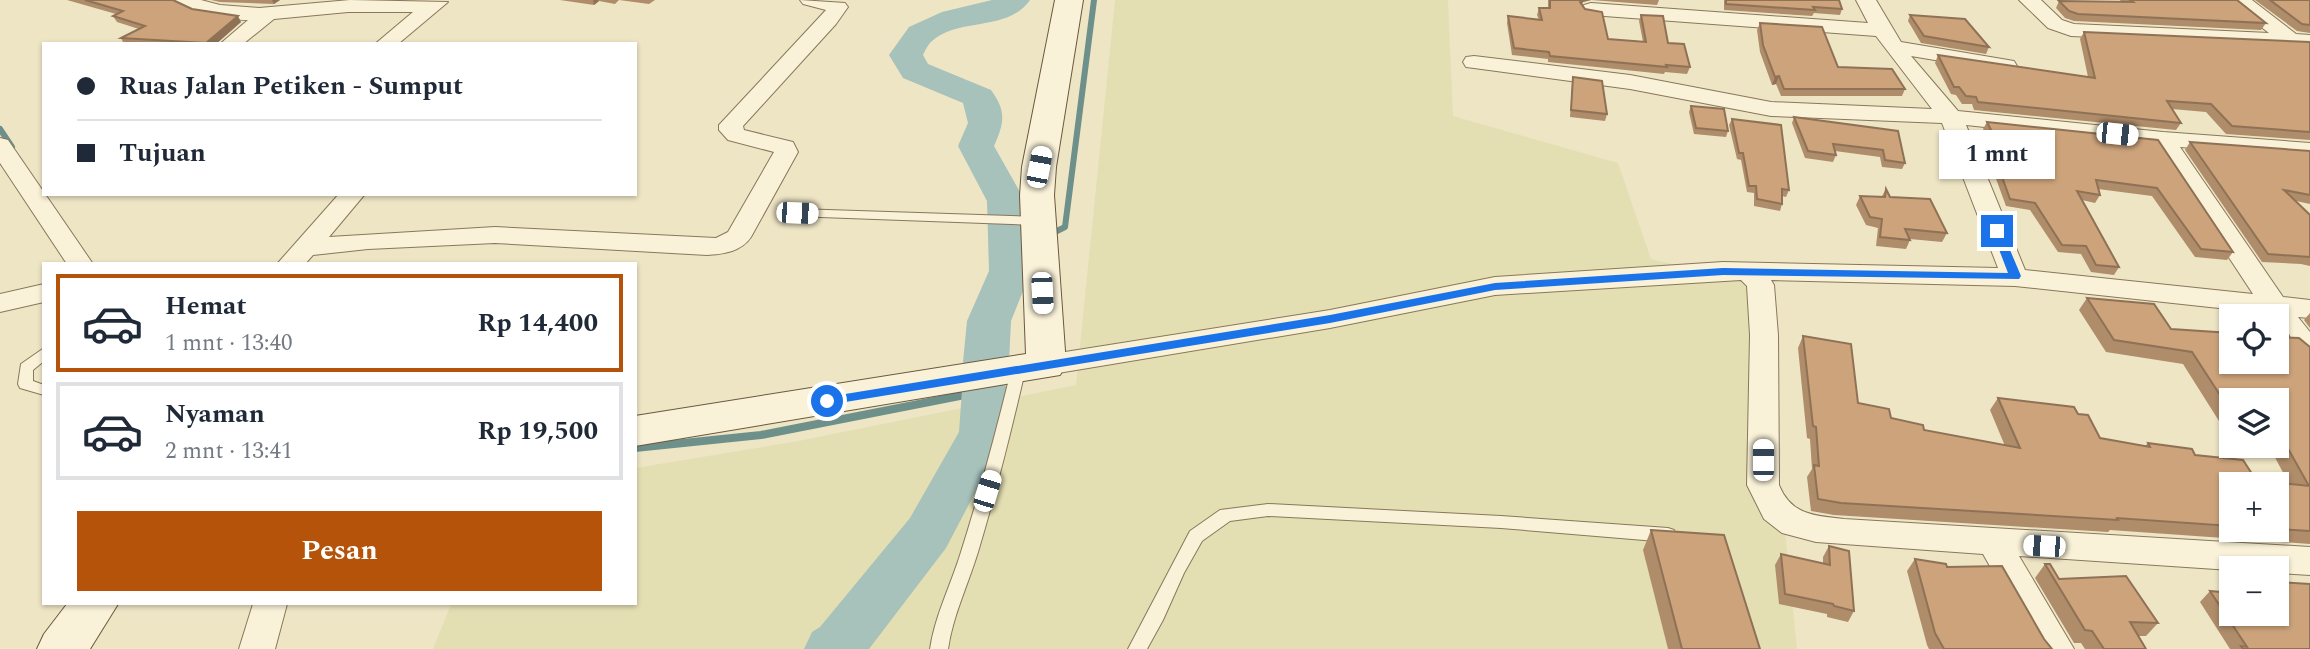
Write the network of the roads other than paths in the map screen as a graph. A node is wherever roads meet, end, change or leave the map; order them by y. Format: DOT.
graph roads {
  1 [pos="183,0"];
  2 [pos="810,0"];
  3 [pos="1069,0"];
  4 [pos="1749,0"];
  5 [pos="1867,0"];
  6 [pos="2029,0"];
  7 [pos="2236,0"];
  8 [pos="437,3"];
  9 [pos="1591,9"];
  10 [pos="268,14"];
  11 [pos="1756,21"];
  12 [pos="1887,39"];
  13 [pos="2300,41"];
  14 [pos="233,42"];
  15 [pos="388,42"];
  16 [pos="1474,62"];
  17 [pos="2007,66"];
  18 [pos="1951,117"];
  19 [pos="2163,139"];
  20 [pos="0,145"];
  21 [pos="2310,150"];
  22 [pos="351,196"];
  23 [pos="797,213"];
  24 [pos="1028,220"];
  25 [pos="297,256"];
  26 [pos="78,262"];
  27 [pos="1751,274"];
  28 [pos="2015,276"];
  29 [pos="42,293"];
  30 [pos="1,303"];
  31 [pos="2243,304"];
  32 [pos="2273,304"];
  33 [pos="2289,308"];
  34 [pos="2310,309"];
  35 [pos="2289,325"];
  36 [pos="2310,352"];
  37 [pos="42,355"];
  38 [pos="1032,368"];
  39 [pos="42,389"];
  40 [pos="637,431"];
  41 [pos="1679,535"];
  42 [pos="1994,543"];
  43 [pos="2310,561"];
  44 [pos="93,605"];
  45 [pos="270,605"];
  46 [pos="62,649"];
  47 [pos="257,649"];
  48 [pos="939,649"];
  49 [pos="1137,649"];
  50 [pos="2056,649"];
  1 -- 10 [label="street"];
  2 -- 25 [label="street"];
  3 -- 24 [label="main road"];
  4 -- 11 [label="street"];
  5 -- 12 [label="street"];
  6 -- 13 [label="street"];
  7 -- 13 [label="street"];
  8 -- 10 [label="street"];
  8 -- 15 [label="street"];
  9 -- 11 [label="street"];
  10 -- 14 [label="street"];
  11 -- 12 [label="street"];
  12 -- 17 [label="street"];
  12 -- 18 [label="street"];
  16 -- 18 [label="street"];
  18 -- 19 [label="street"];
  18 -- 28 [label="street"];
  19 -- 21 [label="street"];
  19 -- 32 [label="street"];
  20 -- 26 [label="street"];
  22 -- 25 [label="street"];
  23 -- 24 [label="lane"];
  24 -- 38 [label="main road"];
  27 -- 28 [label="street"];
  27 -- 38 [label="street"];
  27 -- 42 [label="street"];
  28 -- 31 [label="street"];
  29 -- 30 [label="street"];
  33 -- 34 [label="street"];
  35 -- 36 [label="street"];
  37 -- 39 [label="lane"];
  38 -- 40 [label="main road"];
  38 -- 48 [label="lane"];
  41 -- 49 [label="lane"];
  42 -- 43 [label="street"];
  42 -- 50 [label="street"];
  44 -- 46 [label="main road"];
  45 -- 47 [label="street"];
}
